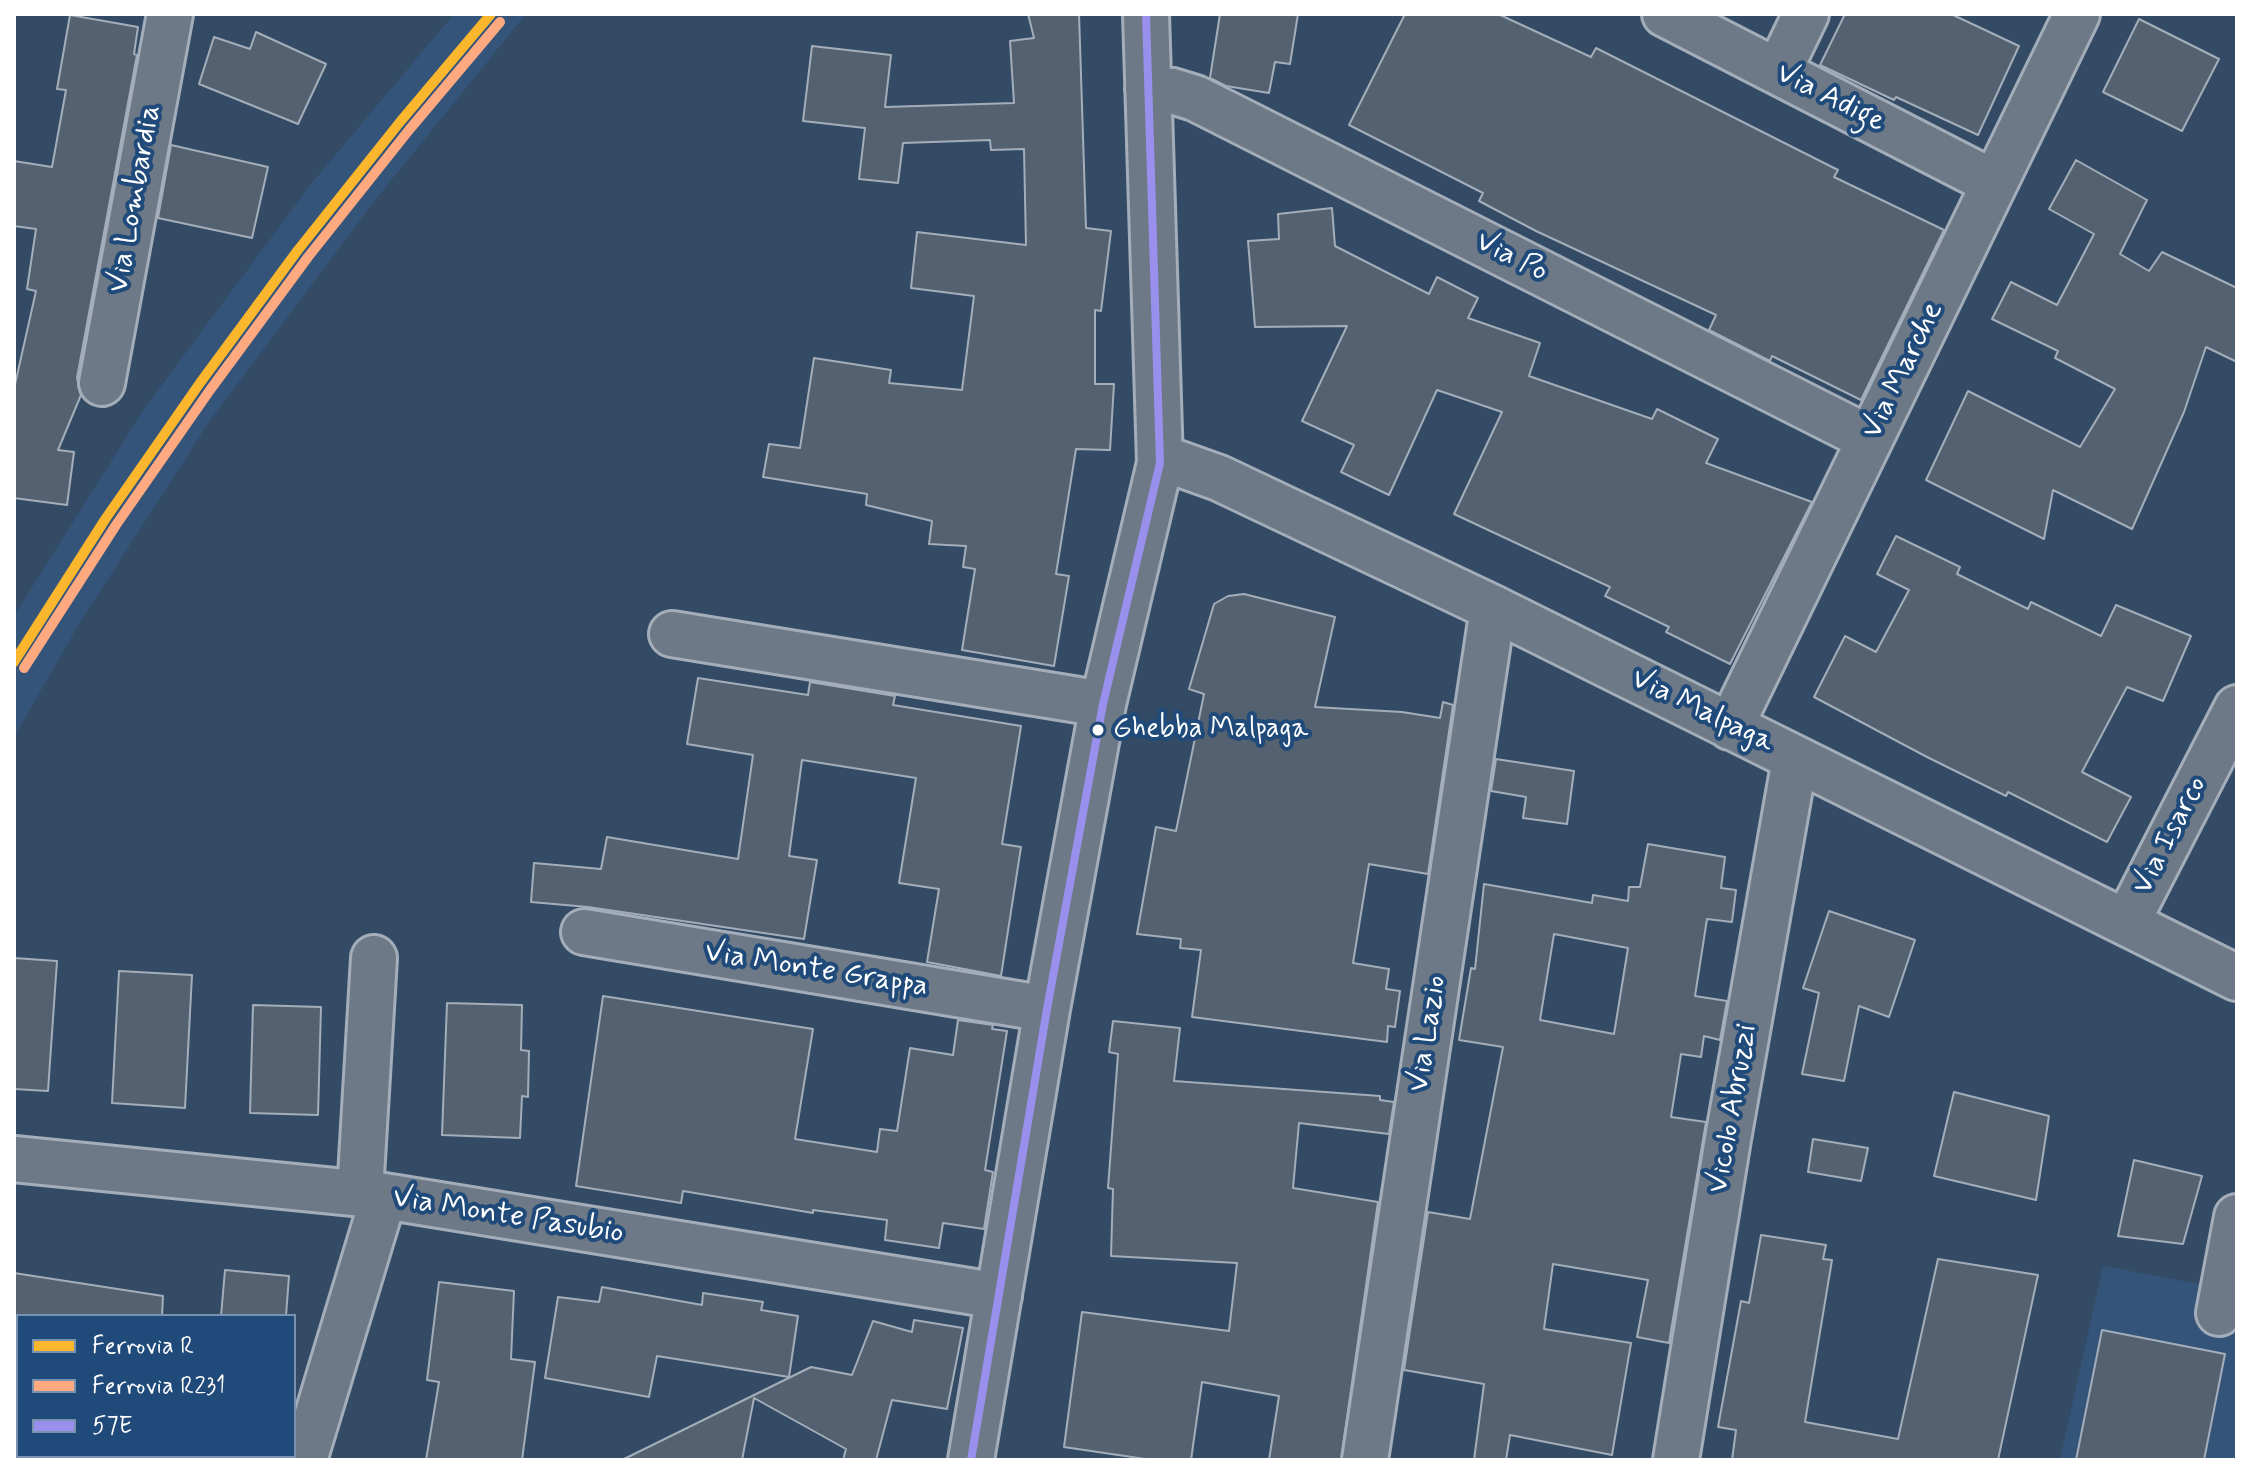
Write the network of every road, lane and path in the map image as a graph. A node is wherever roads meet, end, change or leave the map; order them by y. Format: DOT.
graph roads {
  1 [pos="170,14"];
  2 [pos="1146,14"];
  3 [pos="1665,14"];
  4 [pos="1806,14"];
  5 [pos="2077,14"];
  6 [pos="1778,72"];
  7 [pos="1148,89"];
  8 [pos="1994,183"];
  9 [pos="102,383"];
  10 [pos="1870,439"];
  11 [pos="1160,463"];
  12 [pos="1493,608"];
  13 [pos="672,634"];
  14 [pos="1103,704"];
  15 [pos="2237,708"];
  16 [pos="1730,727"];
  17 [pos="1795,759"];
  18 [pos="2127,922"];
  19 [pos="584,932"];
  20 [pos="374,958"];
  21 [pos="2237,978"];
  22 [pos="1047,1009"];
  23 [pos="14,1159"];
  24 [pos="372,1195"];
  25 [pos="2237,1217"];
  26 [pos="999,1296"];
  27 [pos="2219,1313"];
  28 [pos="304,1460"];
  29 [pos="971,1460"];
  30 [pos="1365,1460"];
  31 [pos="1676,1460"];
  1 -- 9 [label="street, Via Lombardia"];
  2 -- 7 [label="street"];
  3 -- 6 [label="street, Via Adige"];
  4 -- 6 [label="street"];
  5 -- 8 [label="street, Via Marche"];
  6 -- 8 [label="street, Via Adige"];
  7 -- 10 [label="street, Via Po"];
  7 -- 11 [label="street"];
  8 -- 10 [label="street, Via Marche"];
  10 -- 16 [label="street, Via Marche"];
  11 -- 12 [label="street, Via Malpaga"];
  11 -- 14 [label="street"];
  12 -- 16 [label="street, Via Malpaga"];
  12 -- 30 [label="street, Via Lazio"];
  13 -- 14 [label="street"];
  14 -- 22 [label="street"];
  15 -- 18 [label="street, Via Isarco"];
  16 -- 17 [label="street, Via Malpaga"];
  17 -- 18 [label="street, Via Malpaga"];
  17 -- 31 [label="street, Vicolo Abruzzi"];
  18 -- 21 [label="street, Via Malpaga"];
  19 -- 22 [label="street, Via Monte Grappa"];
  20 -- 24 [label="street"];
  22 -- 26 [label="street"];
  23 -- 24 [label="street, Via Monte Pasubio"];
  24 -- 26 [label="street, Via Monte Pasubio"];
  24 -- 28 [label="street"];
  25 -- 27 [label="street"];
  26 -- 29 [label="street"];
}
